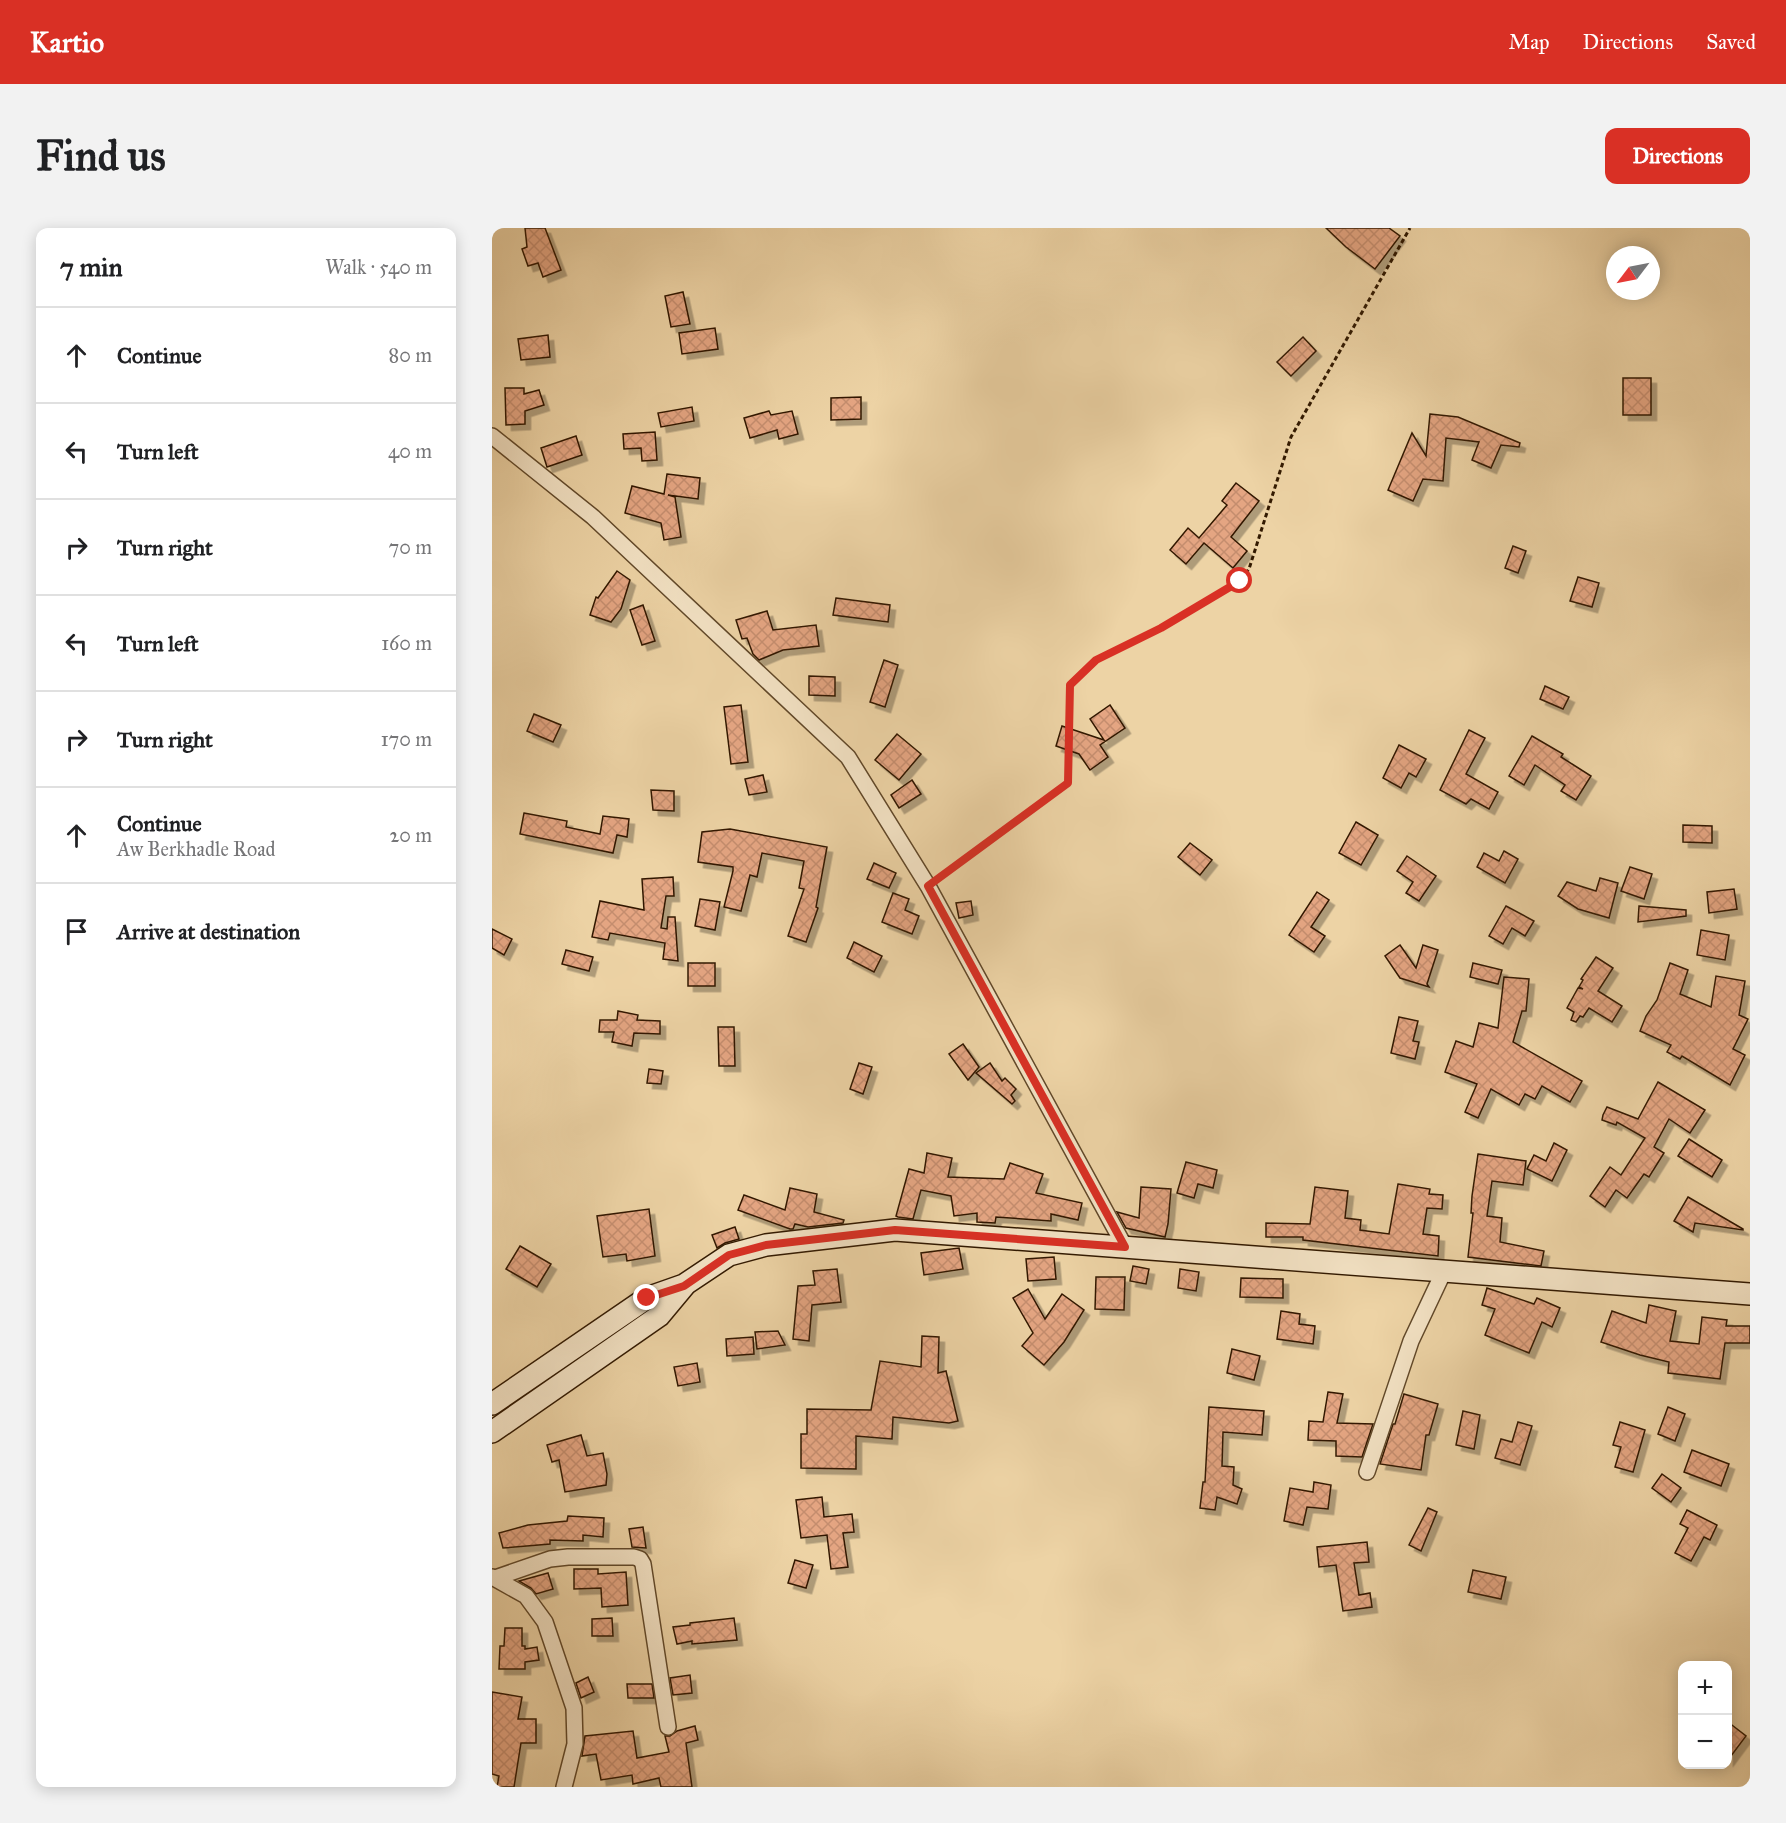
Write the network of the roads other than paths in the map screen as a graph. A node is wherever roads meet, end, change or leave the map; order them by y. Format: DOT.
graph roads {
  1 [pos="492,436"];
  2 [pos="1125,1247"];
  3 [pos="1444,1271"];
  4 [pos="684,1286"];
  5 [pos="1750,1294"];
  6 [pos="492,1404"];
  7 [pos="492,1432"];
  8 [pos="1367,1472"];
  9 [pos="493,1577"];
  10 [pos="668,1727"];
  11 [pos="564,1787"];
  1 -- 2 [label="street"];
  2 -- 3 [label="main road"];
  2 -- 4 [label="main road"];
  3 -- 5 [label="main road"];
  3 -- 8 [label="street"];
  4 -- 6 [label="main road"];
  4 -- 7 [label="main road"];
  9 -- 10 [label="street"];
  9 -- 11 [label="street"];
}
